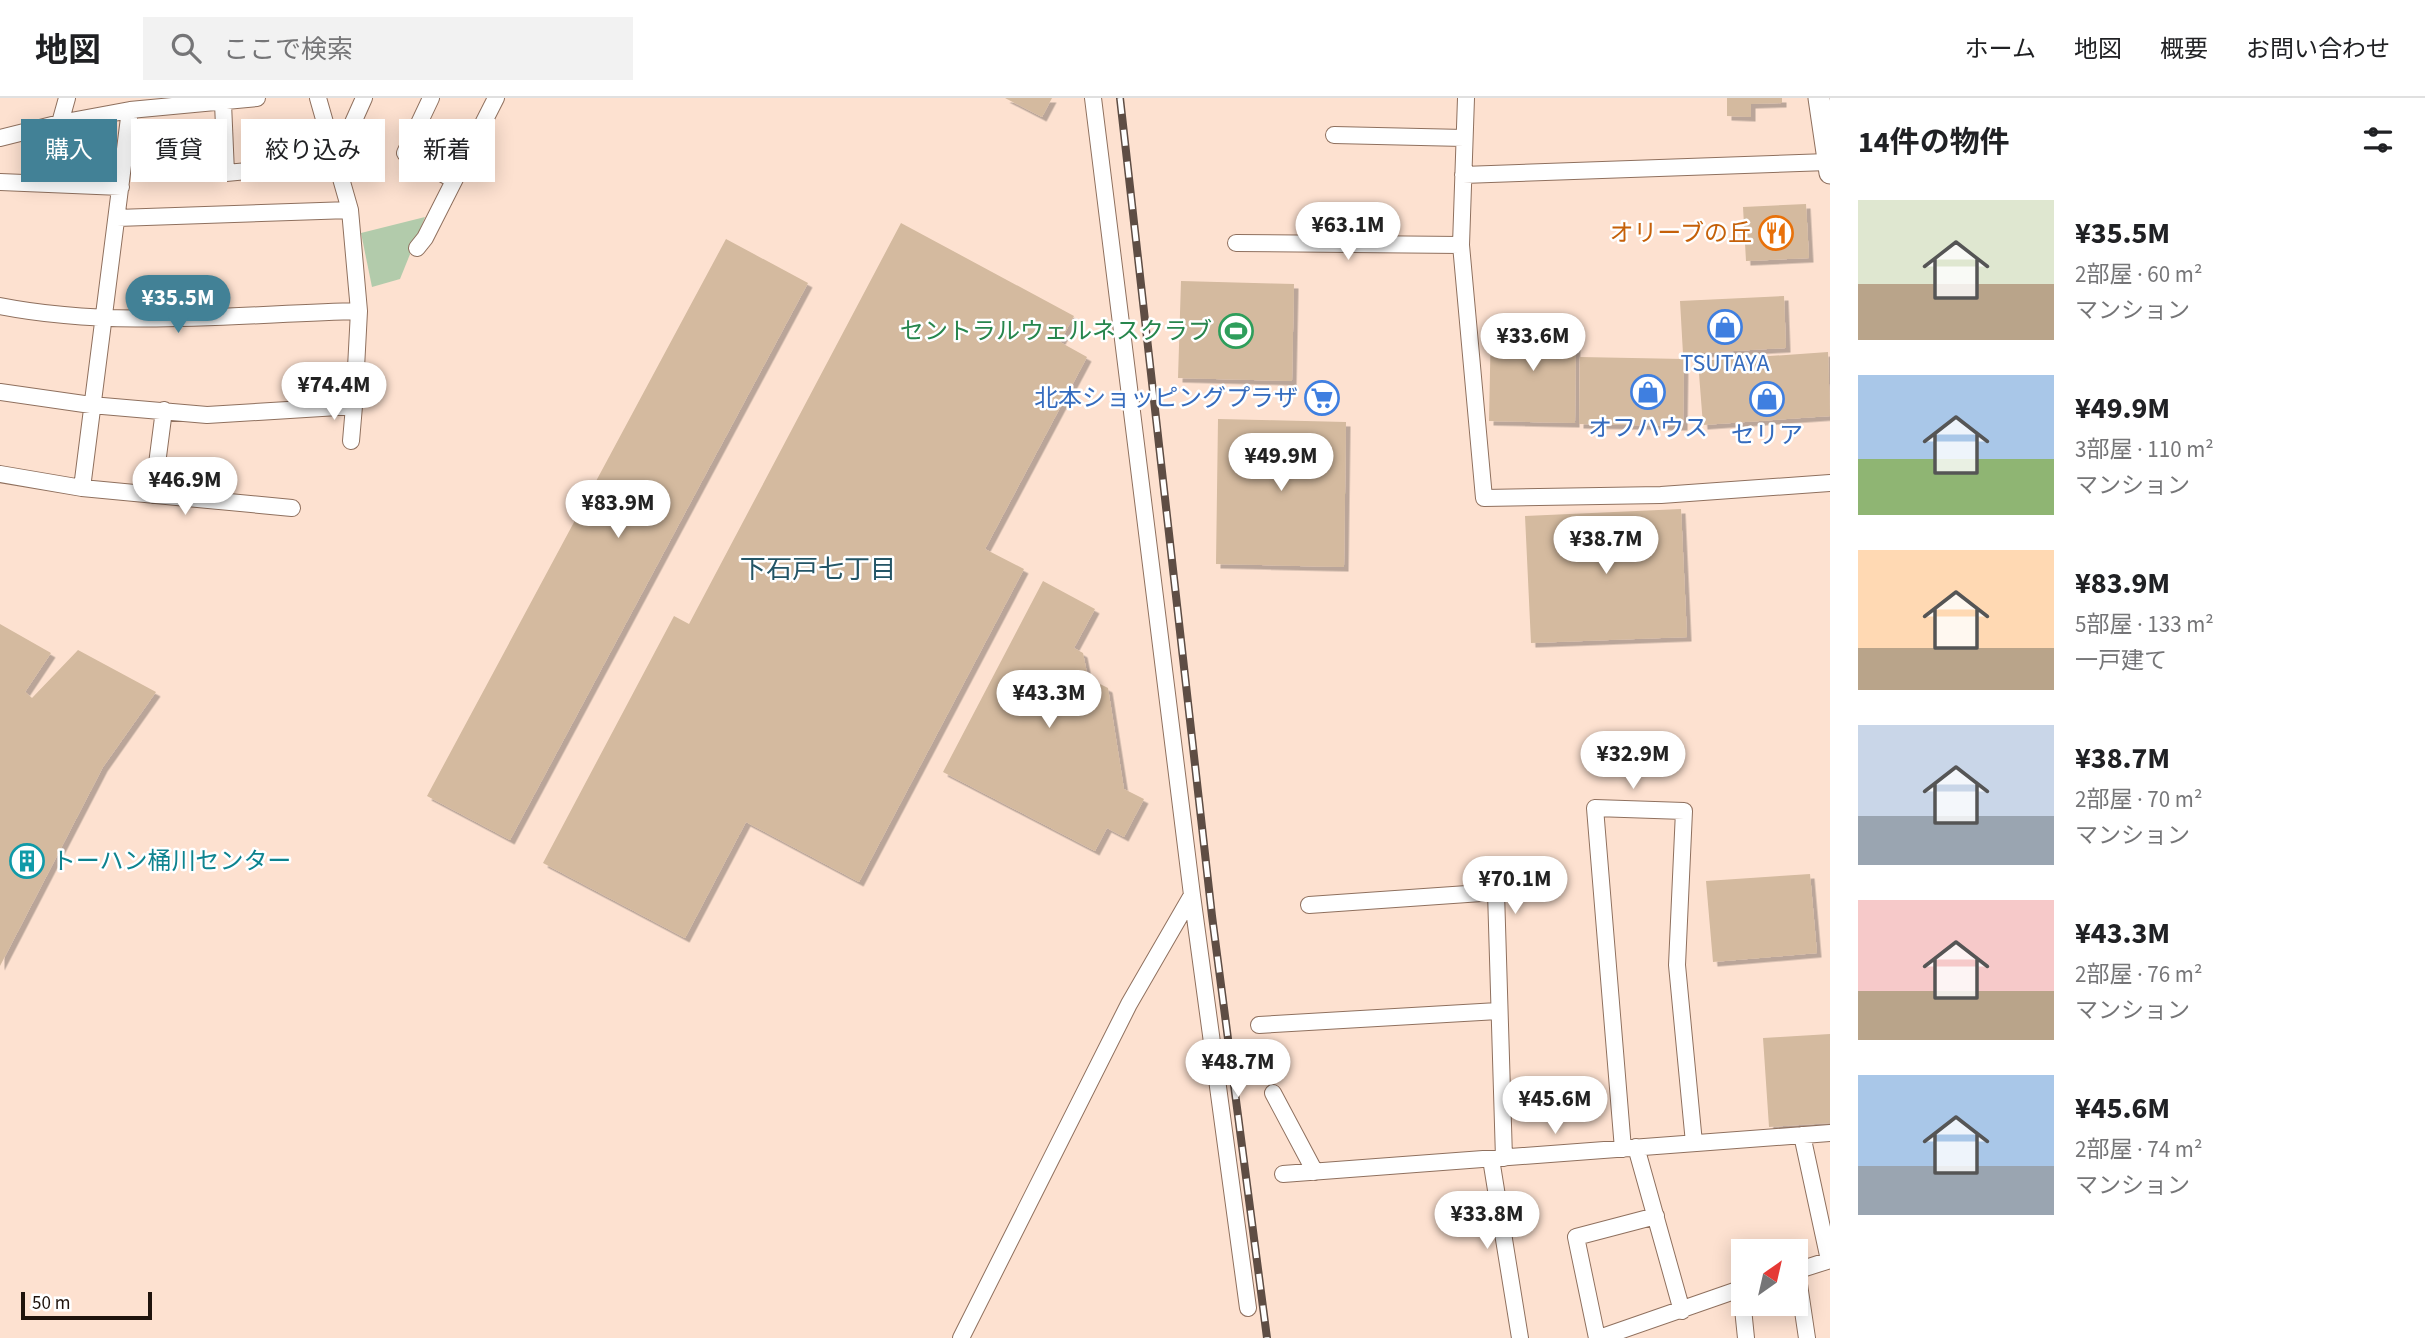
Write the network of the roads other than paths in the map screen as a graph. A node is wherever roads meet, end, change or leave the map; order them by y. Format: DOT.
graph roads {
  1 [pos="67,98"];
  2 [pos="257,98"];
  3 [pos="318,98"];
  4 [pos="364,98"];
  5 [pos="431,98"];
  6 [pos="496,98"];
  7 [pos="1093,98"];
  8 [pos="1466,98"];
  9 [pos="1819,98"];
  10 [pos="223,103"];
  11 [pos="130,110"];
  12 [pos="61,119"];
  13 [pos="78,119"];
  14 [pos="324,119"];
  15 [pos="355,119"];
  16 [pos="421,119"];
  17 [pos="485,119"];
  18 [pos="21,132"];
  19 [pos="1334,135"];
  20 [pos="0,138"];
  21 [pos="1464,138"];
  22 [pos="1829,168"];
  23 [pos="241,172"];
  24 [pos="1463,175"];
  25 [pos="0,182"];
  26 [pos="341,182"];
  27 [pos="453,182"];
  28 [pos="121,187"];
  29 [pos="350,210"];
  30 [pos="117,218"];
  31 [pos="1236,243"];
  32 [pos="1461,244"];
  33 [pos="417,248"];
  34 [pos="0,306"];
  35 [pos="359,311"];
  36 [pos="104,319"];
  37 [pos="0,392"];
  38 [pos="91,405"];
  39 [pos="354,406"];
  40 [pos="164,410"];
  41 [pos="351,441"];
  42 [pos="0,474"];
  43 [pos="1830,483"];
  44 [pos="82,488"];
  45 [pos="153,495"];
  46 [pos="292,508"];
  47 [pos="1495,867"];
  48 [pos="1496,892"];
  49 [pos="1192,895"];
  50 [pos="1309,905"];
  51 [pos="1498,1011"];
  52 [pos="1259,1025"];
  53 [pos="1273,1093"];
  54 [pos="1830,1133"];
  55 [pos="1802,1135"];
  56 [pos="1694,1143"];
  57 [pos="1630,1148"];
  58 [pos="1497,1158"];
  59 [pos="1315,1172"];
  60 [pos="1283,1174"];
  61 [pos="1656,1216"];
  62 [pos="1829,1260"];
  63 [pos="1808,1267"];
  64 [pos="1731,1292"];
  65 [pos="1248,1308"];
  66 [pos="1682,1311"];
  67 [pos="1744,1316"];
  68 [pos="1803,1316"];
  69 [pos="961,1338"];
  70 [pos="1520,1338"];
  71 [pos="1598,1338"];
  72 [pos="1746,1338"];
  73 [pos="1807,1338"];
  1 -- 12 [label="street"];
  2 -- 10 [label="street"];
  3 -- 14 [label="street"];
  4 -- 15 [label="street"];
  5 -- 16 [label="street"];
  6 -- 17 [label="street"];
  7 -- 49 [label="street"];
  8 -- 21 [label="street"];
  9 -- 22 [label="main road"];
  10 -- 11 [label="street"];
  10 -- 23 [label="street"];
  11 -- 13 [label="street"];
  11 -- 28 [label="street"];
  18 -- 20 [label="street"];
  19 -- 21 [label="street"];
  21 -- 24 [label="street"];
  22 -- 24 [label="street"];
  24 -- 32 [label="street"];
  25 -- 28 [label="street"];
  26 -- 29 [label="street"];
  27 -- 33 [label="street"];
  28 -- 30 [label="street"];
  29 -- 30 [label="street"];
  29 -- 35 [label="street"];
  30 -- 36 [label="street"];
  31 -- 32 [label="street"];
  32 -- 43 [label="street"];
  34 -- 36 [label="street"];
  35 -- 36 [label="street"];
  35 -- 39 [label="street"];
  36 -- 38 [label="street"];
  37 -- 38 [label="street"];
  38 -- 40 [label="street"];
  38 -- 44 [label="street"];
  39 -- 40 [label="street"];
  39 -- 41 [label="street"];
  40 -- 45 [label="street"];
  42 -- 44 [label="street"];
  44 -- 45 [label="street"];
  45 -- 46 [label="street"];
  47 -- 48 [label="street"];
  48 -- 50 [label="street"];
  48 -- 51 [label="street"];
  49 -- 65 [label="street"];
  49 -- 69 [label="street"];
  51 -- 52 [label="street"];
  51 -- 58 [label="street"];
  53 -- 59 [label="street"];
  54 -- 55 [label="street"];
  55 -- 56 [label="street"];
  55 -- 62 [label="street"];
  56 -- 57 [label="street"];
  56 -- 57 [label="street"];
  57 -- 58 [label="street"];
  57 -- 61 [label="street"];
  58 -- 59 [label="street"];
  58 -- 70 [label="street"];
  59 -- 60 [label="street"];
  61 -- 66 [label="street"];
  61 -- 71 [label="street"];
  62 -- 63 [label="street"];
  64 -- 66 [label="street"];
  66 -- 71 [label="street"];
  67 -- 72 [label="street"];
  68 -- 73 [label="street"];
}
